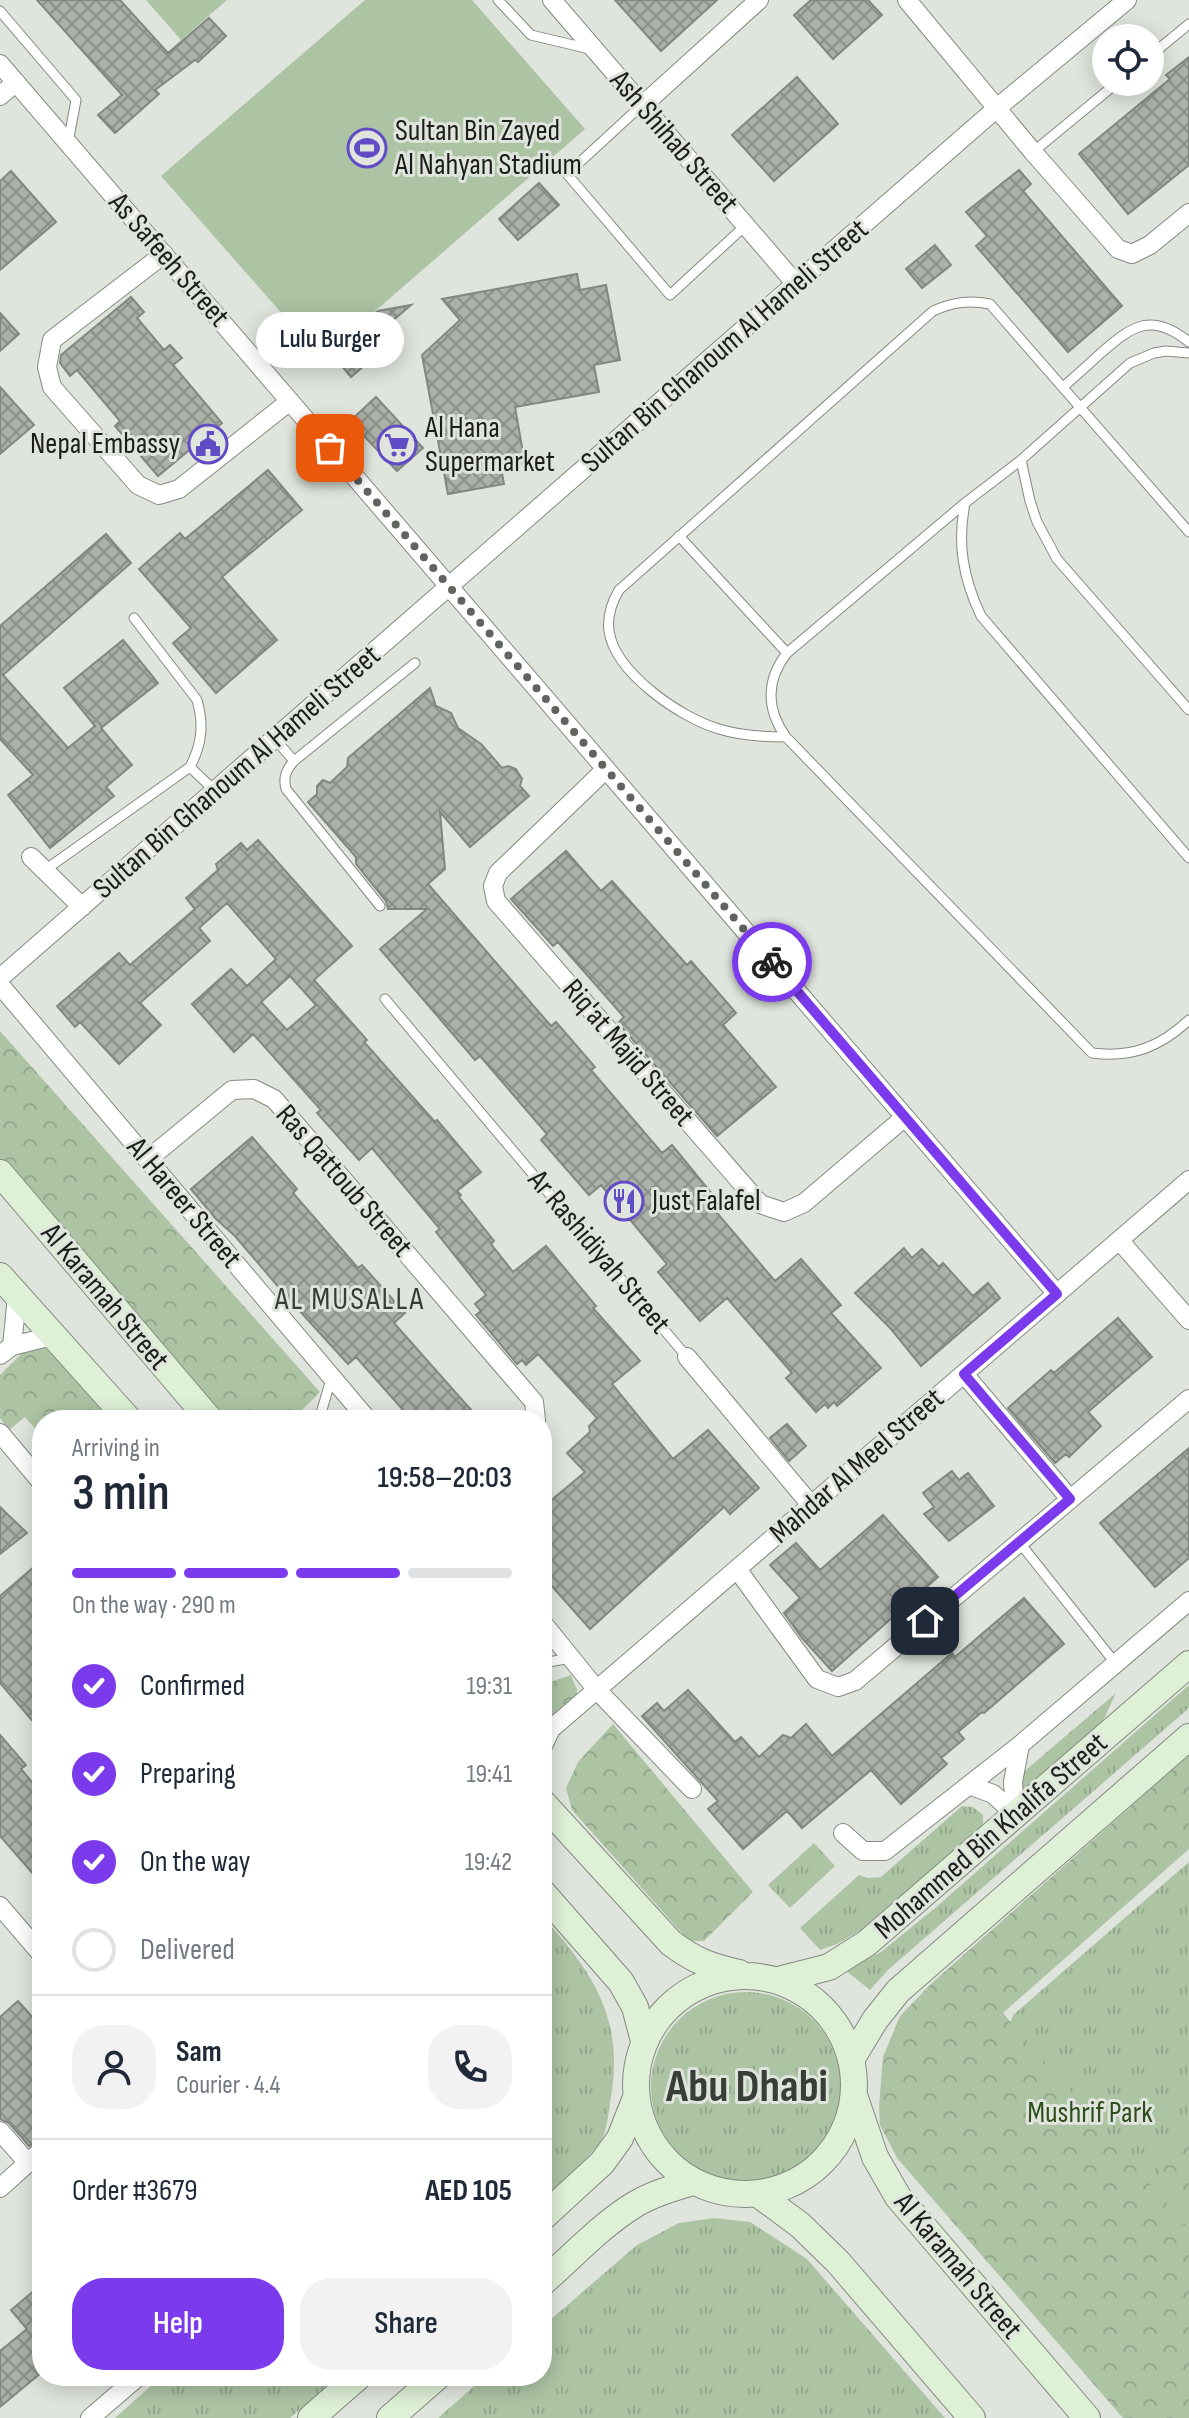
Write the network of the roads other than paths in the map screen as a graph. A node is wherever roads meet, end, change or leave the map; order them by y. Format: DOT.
graph roads {
  1 [pos="498,0"];
  2 [pos="552,0"];
  3 [pos="759,0"];
  4 [pos="907,0"];
  5 [pos="1127,0"];
  6 [pos="0,11"];
  7 [pos="1189,24"];
  8 [pos="1164,45"];
  9 [pos="596,51"];
  10 [pos="0,64"];
  11 [pos="16,82"];
  12 [pos="0,96"];
  13 [pos="1101,96"];
  14 [pos="643,105"];
  15 [pos="997,108"];
  16 [pos="68,143"];
  17 [pos="1033,152"];
  18 [pos="1189,213"];
  19 [pos="746,225"];
  20 [pos="164,254"];
  21 [pos="796,284"];
  22 [pos="1189,342"];
  23 [pos="1189,353"];
  24 [pos="1063,387"];
  25 [pos="290,401"];
  26 [pos="1079,407"];
  27 [pos="1021,460"];
  28 [pos="965,503"];
  29 [pos="1189,532"];
  30 [pos="679,536"];
  31 [pos="450,587"];
  32 [pos="134,618"];
  33 [pos="787,653"];
  34 [pos="415,663"];
  35 [pos="1189,710"];
  36 [pos="786,737"];
  37 [pos="275,739"];
  38 [pos="294,761"];
  39 [pos="190,767"];
  40 [pos="606,769"];
  41 [pos="215,791"];
  42 [pos="1189,858"];
  43 [pos="38,863"];
  44 [pos="380,906"];
  45 [pos="82,907"];
  46 [pos="0,978"];
  47 [pos="0,985"];
  48 [pos="385,999"];
  49 [pos="1189,1020"];
  50 [pos="905,1117"];
  51 [pos="147,1160"];
  52 [pos="0,1173"];
  53 [pos="1189,1180"];
  54 [pos="1119,1240"];
  55 [pos="0,1276"];
  56 [pos="1057,1294"];
  57 [pos="17,1297"];
  58 [pos="1189,1320"];
  59 [pos="52,1336"];
  60 [pos="6,1350"];
  61 [pos="687,1357"];
  62 [pos="964,1374"];
  63 [pos="331,1379"];
  64 [pos="1189,1399"];
  65 [pos="120,1410"];
  66 [pos="201,1410"];
  67 [pos="322,1410"];
  68 [pos="359,1410"];
  69 [pos="535,1410"];
  70 [pos="0,1433"];
  71 [pos="32,1471"];
  72 [pos="1070,1499"];
  73 [pos="811,1505"];
  74 [pos="1019,1542"];
  75 [pos="737,1569"];
  76 [pos="1189,1601"];
  77 [pos="552,1634"];
  78 [pos="572,1658"];
  79 [pos="552,1661"];
  80 [pos="1116,1664"];
  81 [pos="1189,1664"];
  82 [pos="597,1690"];
  83 [pos="552,1725"];
  84 [pos="1189,1737"];
  85 [pos="1020,1745"];
  86 [pos="969,1785"];
  87 [pos="692,1789"];
  88 [pos="552,1813"];
  89 [pos="1015,1814"];
  90 [pos="843,1833"];
  91 [pos="552,1903"];
  92 [pos="0,1906"];
  93 [pos="32,1943"];
  94 [pos="746,1975"];
  95 [pos="778,1980"];
  96 [pos="644,2041"];
  97 [pos="852,2058"];
  98 [pos="855,2098"];
  99 [pos="635,2100"];
  100 [pos="0,2131"];
  101 [pos="32,2155"];
  102 [pos="32,2160"];
  103 [pos="693,2182"];
  104 [pos="0,2188"];
  105 [pos="758,2194"];
  106 [pos="552,2209"];
  107 [pos="552,2274"];
  108 [pos="127,2386"];
  109 [pos="348,2386"];
  110 [pos="427,2386"];
  111 [pos="90,2418"];
  112 [pos="311,2418"];
  113 [pos="390,2418"];
  114 [pos="972,2418"];
  115 [pos="1087,2418"];
  1 -- 9 [label="lane"];
  2 -- 9 [label="street, Ash Shihab Street"];
  3 -- 14 [label="street"];
  4 -- 15 [label="street"];
  5 -- 15 [label="street, Sultan Bin Ghanoum Al Hameli Street"];
  6 -- 16 [label="lane"];
  7 -- 8 [label="lane"];
  9 -- 14 [label="street, Ash Shihab Street"];
  10 -- 11 [label="street, As Safeeh Street"];
  11 -- 12 [label="street"];
  11 -- 16 [label="street, As Safeeh Street"];
  13 -- 17 [label="lane"];
  14 -- 19 [label="street, Ash Shihab Street"];
  14 -- 19 [label="lane"];
  15 -- 17 [label="street"];
  15 -- 21 [label="street, Sultan Bin Ghanoum Al Hameli Street"];
  16 -- 20 [label="street, As Safeeh Street"];
  17 -- 18 [label="street"];
  19 -- 21 [label="street, Ash Shihab Street"];
  20 -- 25 [label="street, As Safeeh Street"];
  20 -- 25 [label="street"];
  21 -- 31 [label="street, Sultan Bin Ghanoum Al Hameli Street"];
  22 -- 24 [label="lane"];
  23 -- 26 [label="lane"];
  24 -- 26 [label="lane"];
  24 -- 30 [label="lane"];
  25 -- 31 [label="street, As Safeeh Street"];
  26 -- 27 [label="lane"];
  26 -- 29 [label="lane"];
  27 -- 28 [label="lane"];
  27 -- 35 [label="lane"];
  28 -- 33 [label="lane"];
  28 -- 42 [label="lane"];
  30 -- 33 [label="lane"];
  30 -- 36 [label="lane"];
  31 -- 37 [label="street, Sultan Bin Ghanoum Al Hameli Street"];
  31 -- 40 [label="street, As Safeeh Street"];
  32 -- 39 [label="lane"];
  33 -- 36 [label="lane"];
  34 -- 38 [label="lane"];
  36 -- 49 [label="lane"];
  37 -- 38 [label="lane"];
  37 -- 41 [label="street, Sultan Bin Ghanoum Al Hameli Street"];
  38 -- 44 [label="lane"];
  39 -- 41 [label="lane"];
  39 -- 43 [label="lane"];
  40 -- 50 [label="street, As Safeeh Street"];
  40 -- 50 [label="street, Riq'at Majid Street"];
  41 -- 45 [label="street, Sultan Bin Ghanoum Al Hameli Street"];
  43 -- 45 [label="street"];
  45 -- 46 [label="street, Sultan Bin Ghanoum Al Hameli Street"];
  47 -- 51 [label="street, Al Hareer Street"];
  48 -- 61 [label="lane, Ar Rashidiyah Street"];
  50 -- 56 [label="street, As Safeeh Street"];
  51 -- 63 [label="street, Al Hareer Street"];
  51 -- 69 [label="street, Ras Qattoub Street"];
  52 -- 66 [label="main road, Al Karamah Street"];
  53 -- 54 [label="street, Mahdar Al Meel Street"];
  54 -- 56 [label="street, Mahdar Al Meel Street"];
  54 -- 58 [label="street"];
  55 -- 57 [label="main road, Al Karamah Street"];
  56 -- 62 [label="street, Mahdar Al Meel Street"];
  57 -- 59 [label="main road, Al Karamah Street"];
  57 -- 60 [label="street"];
  59 -- 60 [label="street"];
  59 -- 65 [label="main road, Al Karamah Street"];
  61 -- 73 [label="street, Ar Rashidiyah Street"];
  62 -- 72 [label="street"];
  62 -- 73 [label="street, Mahdar Al Meel Street"];
  63 -- 67 [label="lane"];
  63 -- 68 [label="street, Al Hareer Street"];
  64 -- 72 [label="street"];
  70 -- 71 [label="street"];
  72 -- 74 [label="street"];
  73 -- 75 [label="street, Mahdar Al Meel Street"];
  74 -- 75 [label="street"];
  74 -- 80 [label="lane"];
  75 -- 82 [label="street, Mahdar Al Meel Street"];
  76 -- 80 [label="street"];
  77 -- 78 [label="street"];
  78 -- 79 [label="lane"];
  78 -- 82 [label="street"];
  80 -- 85 [label="street"];
  81 -- 89 [label="main road, Mohammed Bin Khalifa Street"];
  82 -- 83 [label="street, Mahdar Al Meel Street"];
  82 -- 87 [label="street"];
  84 -- 97 [label="main road, Mohammed Bin Khalifa Street"];
  85 -- 86 [label="street"];
  85 -- 89 [label="street"];
  86 -- 89 [label="street"];
  86 -- 90 [label="street"];
  88 -- 94 [label="main road"];
  89 -- 95 [label="main road, Mohammed Bin Khalifa Street"];
  91 -- 96 [label="main road"];
  92 -- 93 [label="street"];
  94 -- 95 [label="main road"];
  94 -- 96 [label="main road"];
  95 -- 97 [label="main road"];
  96 -- 99 [label="main road"];
  97 -- 98 [label="main road"];
  98 -- 105 [label="main road"];
  98 -- 115 [label="main road, Al Karamah Street"];
  99 -- 103 [label="main road"];
  99 -- 106 [label="main road"];
  100 -- 101 [label="street"];
  102 -- 104 [label="street"];
  103 -- 105 [label="main road"];
  103 -- 107 [label="main road"];
  105 -- 114 [label="main road"];
  108 -- 111 [label="street"];
  109 -- 112 [label="main road"];
  110 -- 113 [label="main road"];
}
